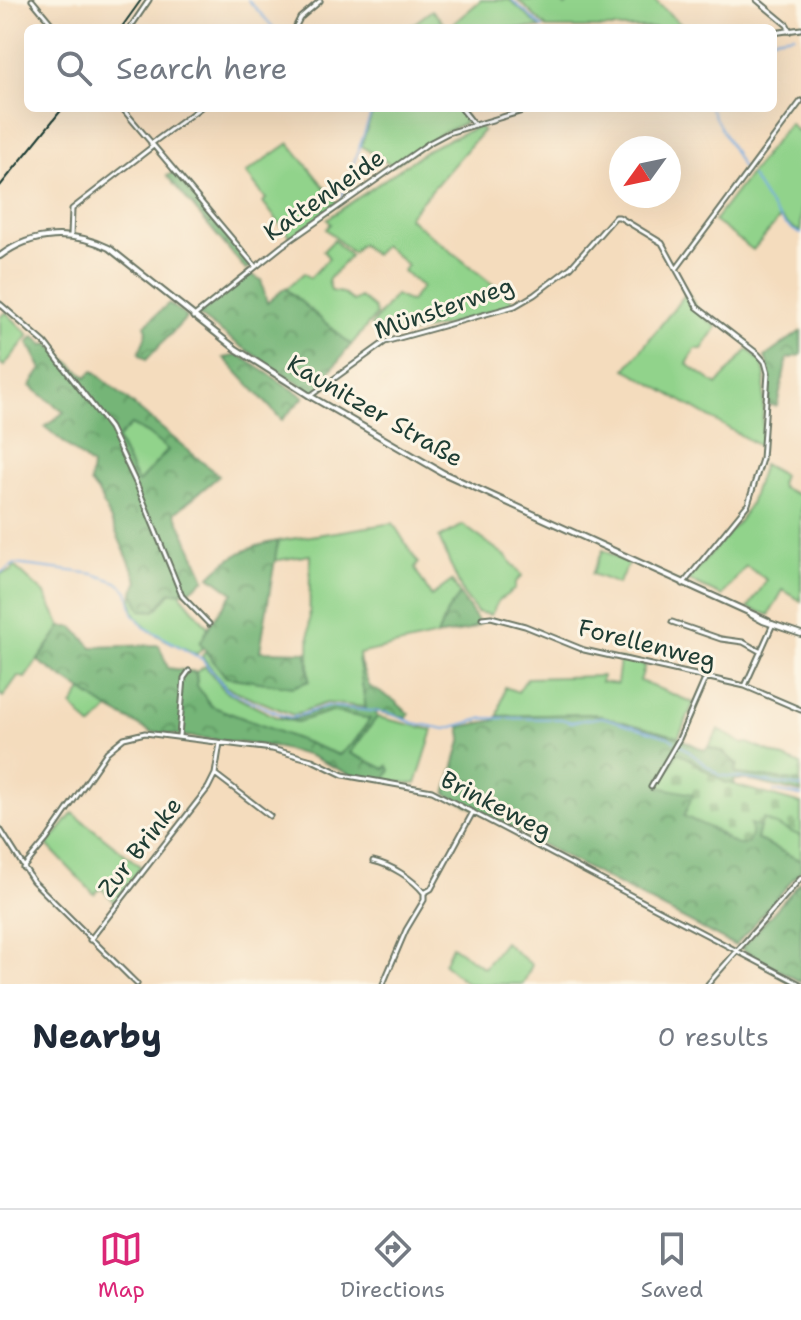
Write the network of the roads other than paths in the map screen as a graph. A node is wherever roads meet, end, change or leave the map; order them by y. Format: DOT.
graph roads {
  1 [pos="32,0"];
  2 [pos="149,0"];
  3 [pos="757,0"];
  4 [pos="320,1"];
  5 [pos="52,24"];
  6 [pos="133,24"];
  7 [pos="297,24"];
  8 [pos="799,29"];
  9 [pos="790,31"];
  10 [pos="777,33"];
  11 [pos="801,36"];
  12 [pos="801,101"];
  13 [pos="125,112"];
  14 [pos="195,112"];
  15 [pos="464,112"];
  16 [pos="518,112"];
  17 [pos="474,124"];
  18 [pos="152,145"];
  19 [pos="71,236"];
  20 [pos="0,256"];
  21 [pos="255,266"];
  22 [pos="676,268"];
  23 [pos="0,304"];
  24 [pos="193,317"];
  25 [pos="310,396"];
  26 [pos="683,584"];
  27 [pos="482,618"];
  28 [pos="672,622"];
  29 [pos="771,622"];
  30 [pos="209,624"];
  31 [pos="801,634"];
  32 [pos="761,652"];
  33 [pos="189,671"];
  34 [pos="706,677"];
  35 [pos="745,686"];
  36 [pos="801,710"];
  37 [pos="179,736"];
  38 [pos="220,743"];
  39 [pos="215,774"];
  40 [pos="651,787"];
  41 [pos="473,812"];
  42 [pos="270,816"];
  43 [pos="0,829"];
  44 [pos="373,861"];
  45 [pos="23,868"];
  46 [pos="801,878"];
  47 [pos="424,893"];
  48 [pos="90,940"];
  49 [pos="738,950"];
  50 [pos="137,984"];
  51 [pos="383,984"];
  52 [pos="708,984"];
  53 [pos="800,984"];
  1 -- 5 [label="street"];
  2 -- 6 [label="street"];
  3 -- 9 [label="street"];
  4 -- 7 [label="street"];
  8 -- 9 [label="street"];
  8 -- 11 [label="street"];
  9 -- 10 [label="street"];
  12 -- 22 [label="street"];
  13 -- 18 [label="street"];
  14 -- 18 [label="street"];
  15 -- 17 [label="street"];
  16 -- 17 [label="street, Kattenheide"];
  17 -- 21 [label="street, Kattenheide"];
  18 -- 19 [label="street"];
  18 -- 21 [label="street"];
  19 -- 20 [label="street, Kaunitzer Straße"];
  19 -- 24 [label="street, Kaunitzer Straße"];
  21 -- 24 [label="street, Kattenheide"];
  22 -- 25 [label="street, Münsterweg"];
  22 -- 26 [label="street"];
  23 -- 30 [label="street"];
  24 -- 25 [label="street, Kaunitzer Straße"];
  25 -- 26 [label="street, Kaunitzer Straße"];
  26 -- 29 [label="street, Kaunitzer Straße"];
  27 -- 34 [label="street, Forellenweg"];
  28 -- 32 [label="street"];
  29 -- 31 [label="street, Kaunitzer Straße"];
  29 -- 32 [label="street"];
  32 -- 35 [label="street"];
  33 -- 37 [label="street"];
  34 -- 35 [label="street, Forellenweg"];
  34 -- 40 [label="street"];
  35 -- 36 [label="street, Forellenweg"];
  37 -- 38 [label="street, Brinkeweg"];
  37 -- 45 [label="street, Brinkeweg"];
  38 -- 39 [label="street, Zur Brinke"];
  38 -- 41 [label="street, Brinkeweg"];
  39 -- 42 [label="street"];
  39 -- 48 [label="street, Zur Brinke"];
  41 -- 47 [label="street"];
  41 -- 49 [label="street, Brinkeweg"];
  43 -- 45 [label="street"];
  44 -- 47 [label="street"];
  45 -- 48 [label="street"];
  46 -- 49 [label="street"];
  47 -- 51 [label="street"];
  48 -- 50 [label="street"];
  49 -- 52 [label="street"];
  49 -- 53 [label="street, Brinkeweg"];
}
